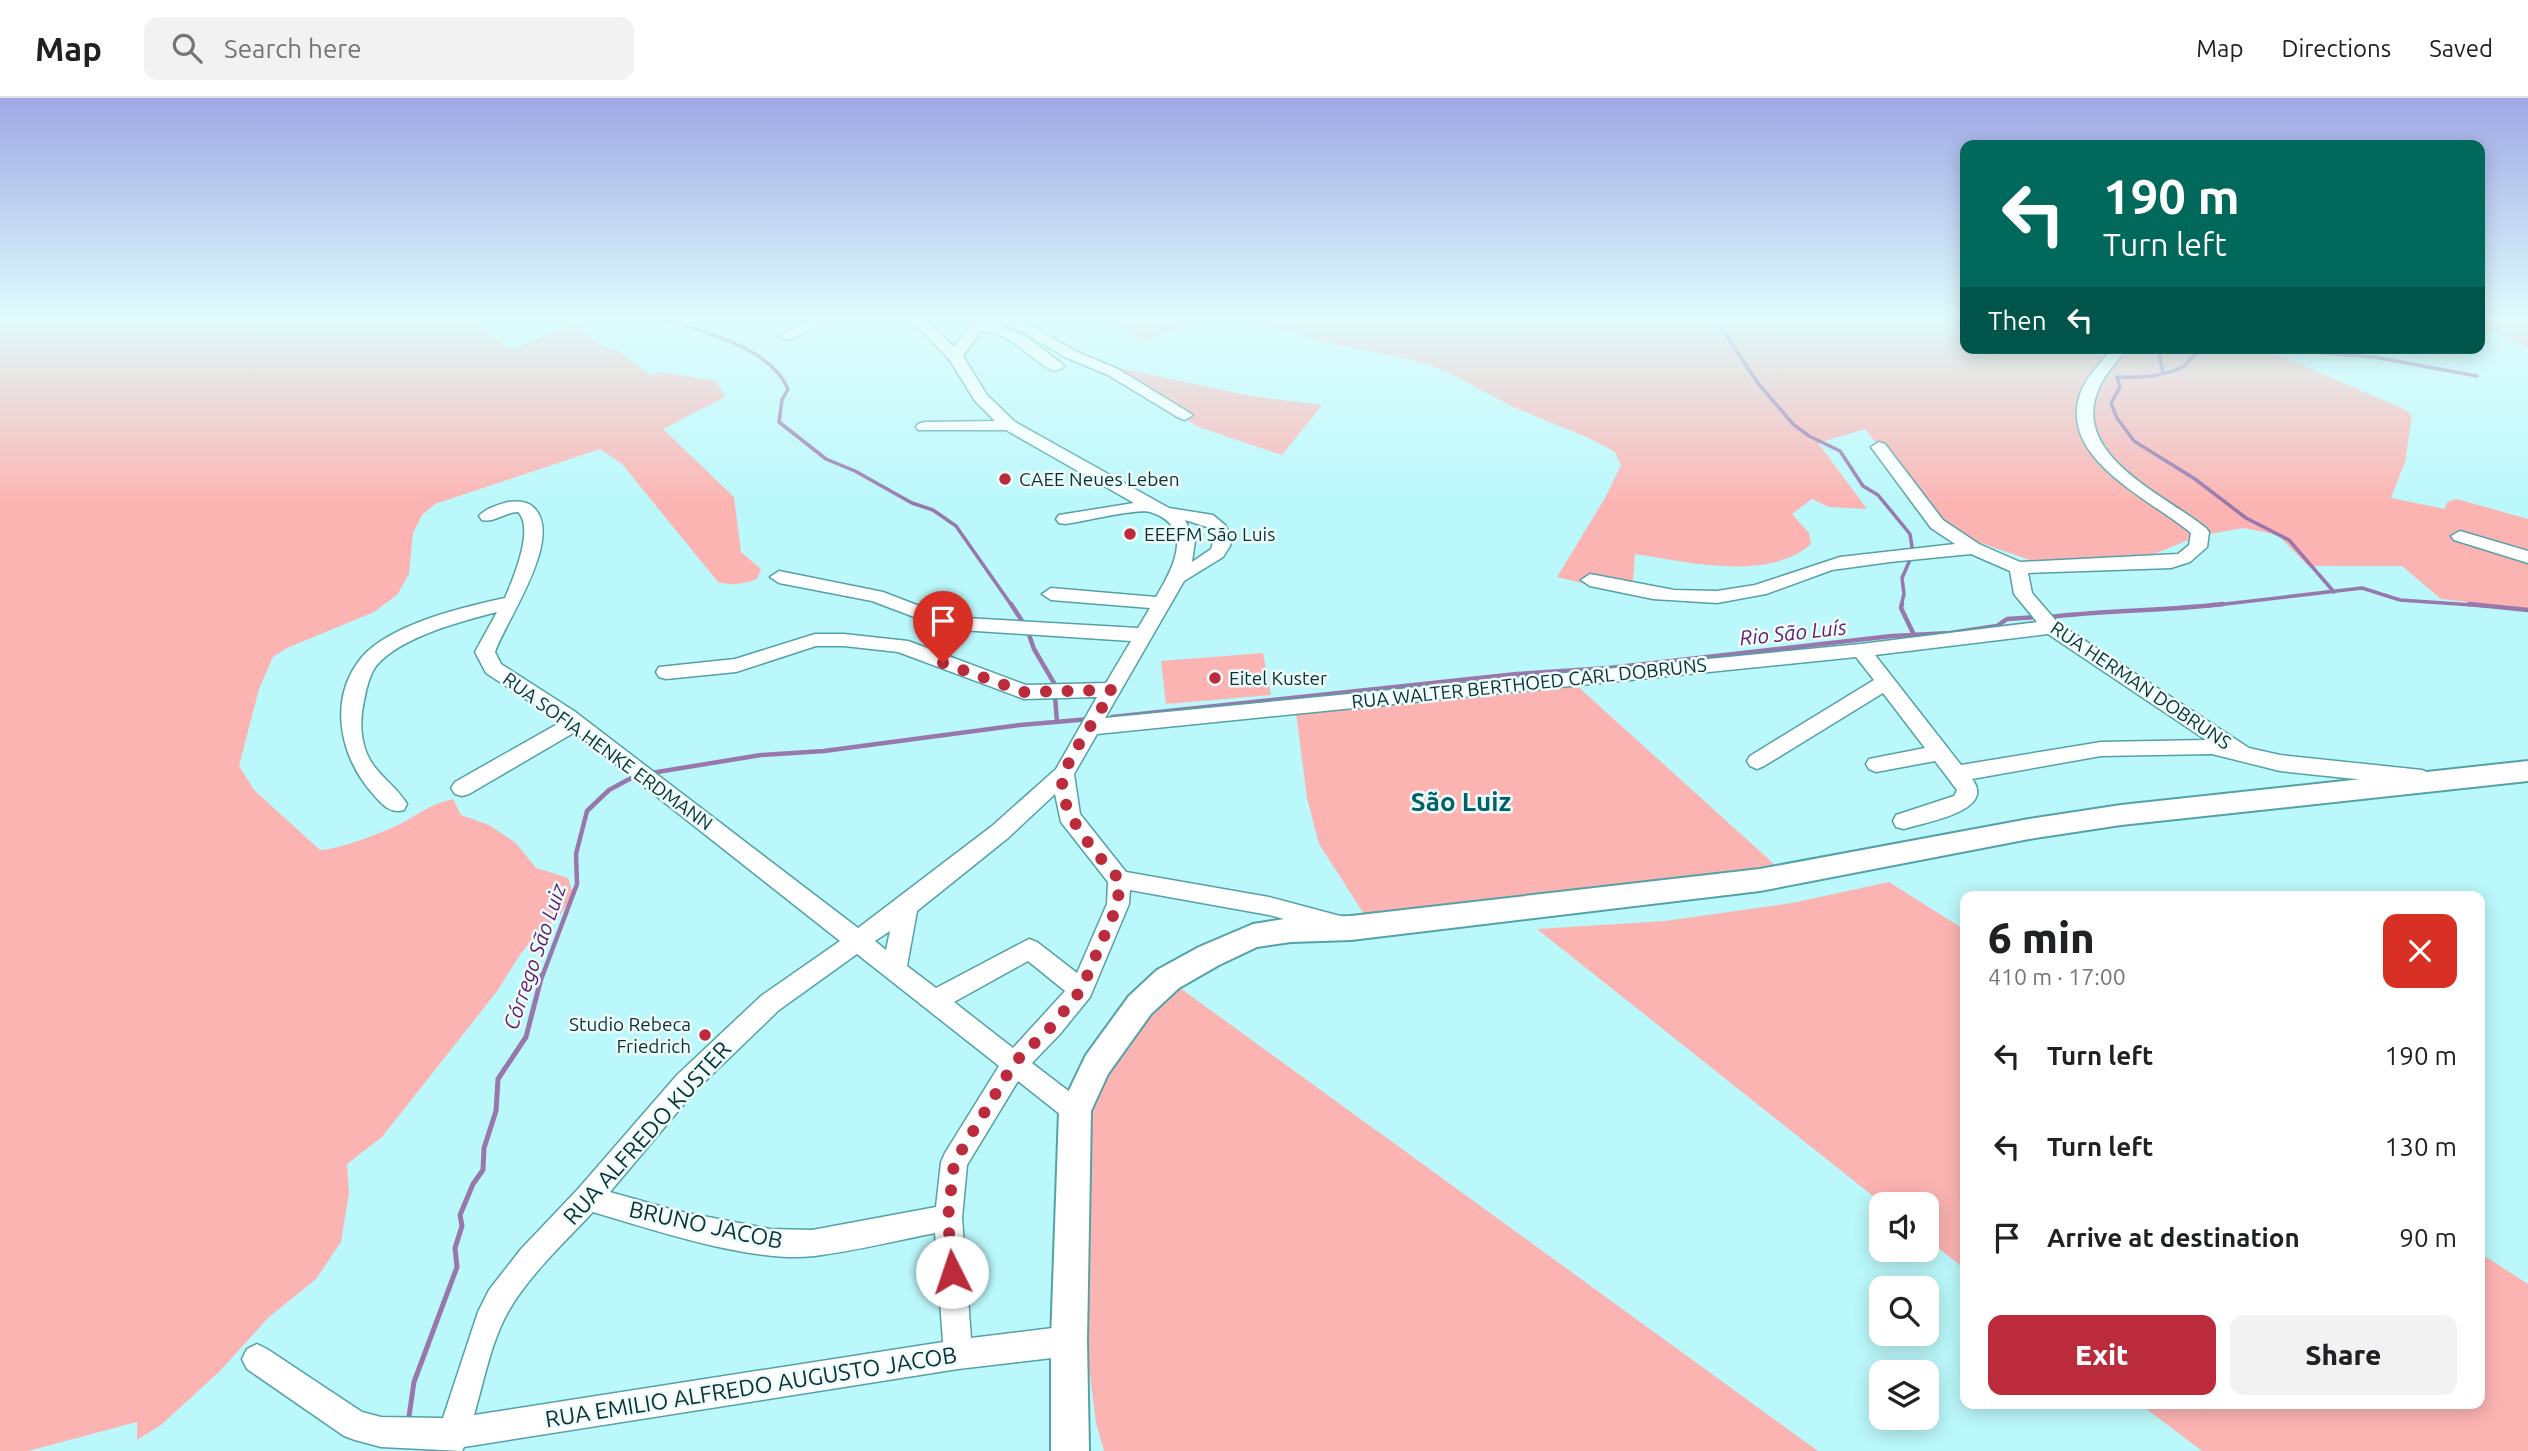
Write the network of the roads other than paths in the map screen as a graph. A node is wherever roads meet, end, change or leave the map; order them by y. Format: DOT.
graph roads {
  1 [pos="969,379"];
  2 [pos="1125,379"];
  3 [pos="2098,379"];
  4 [pos="1185,415"];
  5 [pos="1009,425"];
  6 [pos="924,427"];
  7 [pos="1879,447"];
  8 [pos="1157,509"];
  9 [pos="488,516"];
  10 [pos="1065,519"];
  11 [pos="1222,533"];
  12 [pos="2460,536"];
  13 [pos="1186,544"];
  14 [pos="1973,548"];
  15 [pos="1217,553"];
  16 [pos="2528,557"];
  17 [pos="2018,568"];
  18 [pos="779,577"];
  19 [pos="1177,577"];
  20 [pos="1590,580"];
  21 [pos="1051,594"];
  22 [pos="512,601"];
  23 [pos="1161,603"];
  24 [pos="2047,622"];
  25 [pos="1141,635"];
  26 [pos="1861,650"];
  27 [pos="666,672"];
  28 [pos="1885,682"];
  29 [pos="1109,696"];
  30 [pos="575,723"];
  31 [pos="1092,725"];
  32 [pos="1941,753"];
  33 [pos="2241,753"];
  34 [pos="1757,761"];
  35 [pos="1877,764"];
  36 [pos="2528,771"];
  37 [pos="1063,774"];
  38 [pos="1956,774"];
  39 [pos="2434,780"];
  40 [pos="463,788"];
  41 [pos="396,804"];
  42 [pos="1904,821"];
  43 [pos="1119,879"];
  44 [pos="906,907"];
  45 [pos="1351,928"];
  46 [pos="860,941"];
  47 [pos="895,968"];
  48 [pos="1081,990"];
  49 [pos="936,1000"];
  50 [pos="1014,1063"];
  51 [pos="1075,1111"];
  52 [pos="588,1198"];
  53 [pos="948,1218"];
  54 [pos="1069,1341"];
  55 [pos="958,1354"];
  56 [pos="257,1359"];
  57 [pos="444,1439"];
  58 [pos="1070,1451"];
  1 -- 5 [label="street"];
  2 -- 4 [label="street"];
  3 -- 17 [label="street"];
  5 -- 6 [label="street"];
  5 -- 8 [label="street"];
  7 -- 14 [label="street"];
  8 -- 10 [label="street"];
  8 -- 11 [label="street"];
  8 -- 13 [label="street"];
  9 -- 22 [label="street, RUA SOFIA HENKE ERDMANN"];
  11 -- 13 [label="street"];
  11 -- 15 [label="street"];
  12 -- 16 [label="street"];
  13 -- 15 [label="street"];
  13 -- 19 [label="street"];
  14 -- 17 [label="street"];
  14 -- 20 [label="street"];
  15 -- 19 [label="street"];
  17 -- 24 [label="street, RUA HERMAN DOBRUNS"];
  18 -- 25 [label="street"];
  19 -- 23 [label="street, RUA ALFREDO KUSTER"];
  21 -- 23 [label="street"];
  22 -- 30 [label="street, RUA SOFIA HENKE ERDMANN"];
  22 -- 41 [label="street"];
  23 -- 25 [label="street, RUA ALFREDO KUSTER"];
  24 -- 26 [label="street, RUA WALTER BERTHOED CARL DOBRUNS"];
  24 -- 33 [label="street, RUA HERMAN DOBRUNS"];
  25 -- 29 [label="street, RUA ALFREDO KUSTER"];
  26 -- 28 [label="street"];
  26 -- 31 [label="street, RUA WALTER BERTHOED CARL DOBRUNS"];
  27 -- 29 [label="street"];
  28 -- 32 [label="street"];
  28 -- 34 [label="street"];
  29 -- 31 [label="street, RUA ALFREDO KUSTER"];
  30 -- 40 [label="street"];
  30 -- 46 [label="street, RUA SOFIA HENKE ERDMANN"];
  31 -- 37 [label="street, RUA ALFREDO KUSTER"];
  32 -- 35 [label="street"];
  32 -- 38 [label="street"];
  33 -- 38 [label="street"];
  33 -- 39 [label="street"];
  36 -- 39 [label="main road"];
  37 -- 43 [label="street"];
  37 -- 44 [label="street, RUA ALFREDO KUSTER"];
  38 -- 42 [label="street"];
  39 -- 45 [label="main road"];
  43 -- 45 [label="street"];
  43 -- 48 [label="street"];
  44 -- 46 [label="street, RUA ALFREDO KUSTER"];
  44 -- 47 [label="street"];
  45 -- 51 [label="main road"];
  46 -- 47 [label="street, RUA SOFIA HENKE ERDMANN"];
  46 -- 52 [label="street, RUA ALFREDO KUSTER"];
  47 -- 49 [label="street, RUA SOFIA HENKE ERDMANN"];
  48 -- 49 [label="street"];
  48 -- 50 [label="street"];
  49 -- 50 [label="street, RUA SOFIA HENKE ERDMANN"];
  50 -- 51 [label="street, RUA SOFIA HENKE ERDMANN"];
  50 -- 53 [label="street"];
  51 -- 54 [label="main road"];
  52 -- 53 [label="street, BRUNO JACOB"];
  52 -- 57 [label="street, RUA ALFREDO KUSTER"];
  53 -- 55 [label="street"];
  54 -- 55 [label="street, RUA EMILIO ALFREDO AUGUSTO JACOB"];
  54 -- 58 [label="main road"];
  55 -- 57 [label="street, RUA EMILIO ALFREDO AUGUSTO JACOB"];
  56 -- 57 [label="street, RUA EMILIO ALFREDO AUGUSTO JACOB"];
}
